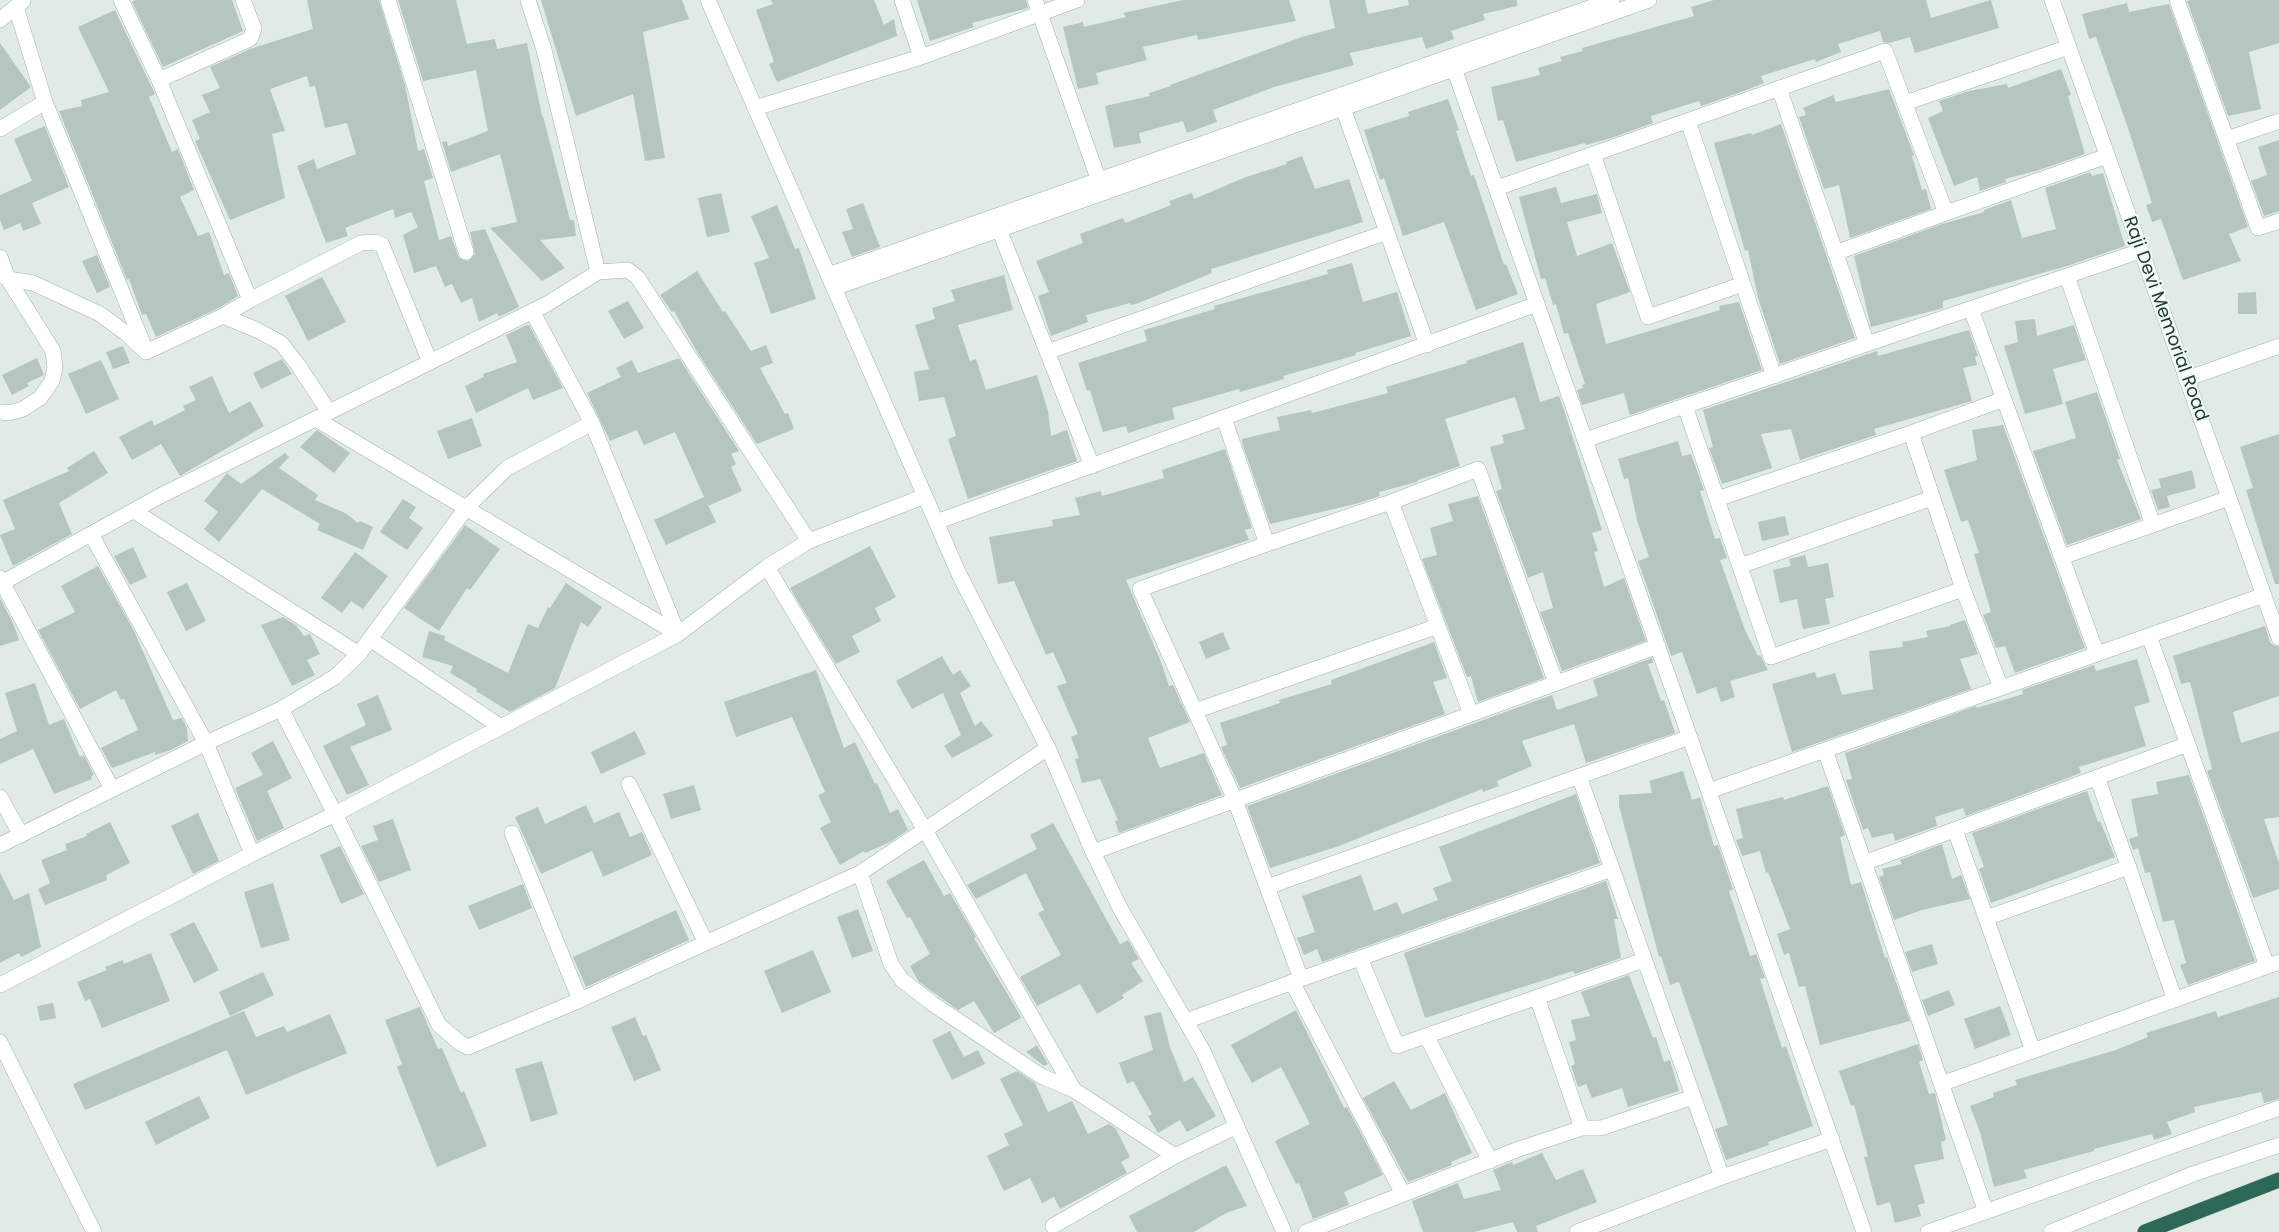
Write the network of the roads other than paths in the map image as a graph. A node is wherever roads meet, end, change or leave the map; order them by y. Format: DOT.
graph roads {
  1 [pos="121,0"];
  2 [pos="243,0"];
  3 [pos="388,0"];
  4 [pos="528,0"];
  5 [pos="708,0"];
  6 [pos="902,0"];
  7 [pos="1035,0"];
  8 [pos="1077,0"];
  9 [pos="1612,0"];
  10 [pos="1649,0"];
  11 [pos="2052,0"];
  12 [pos="2177,0"];
  13 [pos="20,3"];
  14 [pos="1040,14"];
  15 [pos="0,20"];
  16 [pos="2069,47"];
  17 [pos="921,57"];
  18 [pos="1452,63"];
  19 [pos="159,80"];
  20 [pos="1779,88"];
  21 [pos="45,102"];
  22 [pos="1906,103"];
  23 [pos="755,108"];
  24 [pos="1343,108"];
  25 [pos="1688,121"];
  26 [pos="2279,121"];
  27 [pos="0,129"];
  28 [pos="2227,139"];
  29 [pos="1593,154"];
  30 [pos="2107,156"];
  31 [pos="1099,180"];
  32 [pos="1497,188"];
  33 [pos="1946,213"];
  34 [pos="2279,221"];
  35 [pos="999,229"];
  36 [pos="1387,232"];
  37 [pos="2140,251"];
  38 [pos="466,252"];
  39 [pos="1836,253"];
  40 [pos="0,257"];
  41 [pos="598,272"];
  42 [pos="4,276"];
  43 [pos="2067,276"];
  44 [pos="831,282"];
  45 [pos="1743,284"];
  46 [pos="250,300"];
  47 [pos="1538,304"];
  48 [pos="1971,308"];
  49 [pos="532,311"];
  50 [pos="223,316"];
  51 [pos="1427,344"];
  52 [pos="1867,344"];
  53 [pos="2279,346"];
  54 [pos="146,352"];
  55 [pos="1047,352"];
  56 [pos="430,362"];
  57 [pos="1774,376"];
  58 [pos="2186,379"];
  59 [pos="2004,399"];
  60 [pos="1685,406"];
  61 [pos="0,412"];
  62 [pos="322,415"];
  63 [pos="1224,418"];
  64 [pos="592,424"];
  65 [pos="1910,433"];
  66 [pos="1585,440"];
  67 [pos="1092,466"];
  68 [pos="925,496"];
  69 [pos="1932,498"];
  70 [pos="2229,498"];
  71 [pos="1717,499"];
  72 [pos="1391,502"];
  73 [pos="466,508"];
  74 [pos="134,511"];
  75 [pos="936,522"];
  76 [pos="2153,525"];
  77 [pos="91,534"];
  78 [pos="809,541"];
  79 [pos="1267,544"];
  80 [pos="2062,557"];
  81 [pos="1740,566"];
  82 [pos="767,567"];
  83 [pos="1,581"];
  84 [pos="1963,589"];
  85 [pos="2264,595"];
  86 [pos="1438,626"];
  87 [pos="678,634"];
  88 [pos="2149,636"];
  89 [pos="2279,638"];
  90 [pos="370,639"];
  91 [pos="1658,646"];
  92 [pos="359,654"];
  93 [pos="2098,654"];
  94 [pos="1556,683"];
  95 [pos="2001,688"];
  96 [pos="281,709"];
  97 [pos="1195,711"];
  98 [pos="1471,714"];
  99 [pos="501,727"];
  100 [pos="1690,737"];
  101 [pos="206,743"];
  102 [pos="2188,744"];
  103 [pos="1048,748"];
  104 [pos="1825,750"];
  105 [pos="1579,776"];
  106 [pos="2098,777"];
  107 [pos="630,784"];
  108 [pos="112,789"];
  109 [pos="1709,791"];
  110 [pos="0,797"];
  111 [pos="1235,800"];
  112 [pos="335,814"];
  113 [pos="924,830"];
  114 [pos="1955,830"];
  115 [pos="512,833"];
  116 [pos="21,835"];
  117 [pos="0,845"];
  118 [pos="1093,852"];
  119 [pos="252,854"];
  120 [pos="1864,863"];
  121 [pos="2128,867"];
  122 [pos="1612,869"];
  123 [pos="860,873"];
  124 [pos="1268,887"];
  125 [pos="1986,918"];
  126 [pos="706,943"];
  127 [pos="1360,958"];
  128 [pos="1644,960"];
  129 [pos="2273,964"];
  130 [pos="1297,980"];
  131 [pos="0,986"];
  132 [pos="1537,998"];
  133 [pos="580,1000"];
  134 [pos="2175,1000"];
  135 [pos="1186,1021"];
  136 [pos="1427,1038"];
  137 [pos="0,1042"];
  138 [pos="2033,1051"];
  139 [pos="1941,1084"];
  140 [pos="1074,1090"];
  141 [pos="1693,1097"];
  142 [pos="2279,1108"];
  143 [pos="1237,1126"];
  144 [pos="1582,1128"];
  145 [pos="1832,1139"];
  146 [pos="2279,1145"];
  147 [pos="1175,1156"];
  148 [pos="1490,1160"];
  149 [pos="1722,1177"];
  150 [pos="2279,1180"];
  151 [pos="1403,1194"];
  152 [pos="1986,1212"];
  153 [pos="1053,1226"];
  154 [pos="94,1232"];
  155 [pos="1284,1232"];
  156 [pos="1306,1232"];
  157 [pos="1577,1232"];
  158 [pos="1864,1232"];
  159 [pos="1928,1232"];
  160 [pos="2051,1232"];
  161 [pos="2145,1232"];
  1 -- 19 [label="street"];
  2 -- 19 [label="street"];
  3 -- 38 [label="street"];
  4 -- 41 [label="street"];
  5 -- 23 [label="street"];
  6 -- 17 [label="street"];
  7 -- 14 [label="street"];
  8 -- 14 [label="street"];
  9 -- 18 [label="street"];
  10 -- 18 [label="street"];
  11 -- 16 [label="street, Raji Devi Memorial Road"];
  12 -- 28 [label="street"];
  13 -- 15 [label="street"];
  13 -- 21 [label="street"];
  14 -- 17 [label="street"];
  14 -- 31 [label="street"];
  16 -- 22 [label="street"];
  16 -- 30 [label="street, Raji Devi Memorial Road"];
  17 -- 23 [label="street"];
  18 -- 24 [label="street"];
  18 -- 31 [label="street"];
  18 -- 32 [label="street"];
  19 -- 46 [label="street"];
  20 -- 22 [label="street"];
  20 -- 25 [label="street"];
  20 -- 39 [label="street"];
  21 -- 27 [label="street"];
  21 -- 54 [label="street"];
  22 -- 33 [label="street"];
  23 -- 44 [label="street"];
  24 -- 35 [label="street"];
  24 -- 36 [label="street"];
  25 -- 29 [label="street"];
  25 -- 45 [label="street"];
  26 -- 28 [label="street"];
  28 -- 34 [label="street"];
  29 -- 32 [label="street"];
  29 -- 45 [label="street"];
  30 -- 33 [label="street"];
  30 -- 37 [label="street, Raji Devi Memorial Road"];
  31 -- 44 [label="street"];
  32 -- 47 [label="street"];
  33 -- 39 [label="street"];
  35 -- 44 [label="street"];
  35 -- 55 [label="street"];
  36 -- 51 [label="street"];
  36 -- 55 [label="street"];
  37 -- 43 [label="street"];
  37 -- 58 [label="street, Raji Devi Memorial Road"];
  39 -- 52 [label="street"];
  40 -- 42 [label="street"];
  41 -- 49 [label="street"];
  41 -- 78 [label="street"];
  42 -- 54 [label="street"];
  42 -- 61 [label="street"];
  43 -- 48 [label="street"];
  43 -- 76 [label="street"];
  44 -- 68 [label="street"];
  45 -- 57 [label="street"];
  46 -- 50 [label="street"];
  46 -- 56 [label="street"];
  47 -- 51 [label="street"];
  47 -- 66 [label="street"];
  48 -- 52 [label="street"];
  48 -- 59 [label="street"];
  49 -- 56 [label="street"];
  49 -- 64 [label="street"];
  50 -- 54 [label="street"];
  50 -- 62 [label="street"];
  51 -- 63 [label="street"];
  52 -- 57 [label="street"];
  53 -- 58 [label="street"];
  55 -- 67 [label="street"];
  56 -- 62 [label="street"];
  57 -- 60 [label="street"];
  58 -- 70 [label="street, Raji Devi Memorial Road"];
  59 -- 65 [label="street"];
  59 -- 80 [label="street"];
  60 -- 66 [label="street"];
  60 -- 71 [label="street"];
  62 -- 73 [label="street"];
  62 -- 74 [label="street"];
  63 -- 67 [label="street"];
  63 -- 79 [label="street"];
  64 -- 73 [label="street"];
  64 -- 87 [label="street"];
  65 -- 69 [label="street"];
  65 -- 71 [label="street"];
  66 -- 91 [label="street"];
  67 -- 75 [label="street"];
  68 -- 75 [label="street"];
  68 -- 78 [label="street"];
  69 -- 81 [label="street"];
  69 -- 84 [label="street"];
  70 -- 76 [label="street"];
  70 -- 85 [label="street, Raji Devi Memorial Road"];
  71 -- 81 [label="street"];
  72 -- 79 [label="street"];
  72 -- 86 [label="street"];
  72 -- 94 [label="street"];
  73 -- 87 [label="street"];
  73 -- 90 [label="street"];
  74 -- 77 [label="street"];
  74 -- 92 [label="street"];
  75 -- 103 [label="street"];
  76 -- 80 [label="street"];
  77 -- 83 [label="street"];
  77 -- 101 [label="street"];
  78 -- 82 [label="street"];
  79 -- 97 [label="street"];
  80 -- 93 [label="street"];
  81 -- 84 [label="street"];
  82 -- 87 [label="street"];
  82 -- 113 [label="street"];
  83 -- 108 [label="street"];
  84 -- 95 [label="street"];
  85 -- 88 [label="street"];
  85 -- 89 [label="street, Raji Devi Memorial Road"];
  86 -- 97 [label="street"];
  86 -- 98 [label="street"];
  87 -- 99 [label="street"];
  88 -- 93 [label="street"];
  88 -- 102 [label="street"];
  90 -- 92 [label="street"];
  90 -- 99 [label="street"];
  91 -- 94 [label="street"];
  91 -- 100 [label="street"];
  92 -- 96 [label="street"];
  93 -- 95 [label="street"];
  94 -- 98 [label="street"];
  95 -- 104 [label="street"];
  96 -- 101 [label="street"];
  96 -- 112 [label="street"];
  97 -- 111 [label="street"];
  98 -- 111 [label="street"];
  99 -- 112 [label="street"];
  100 -- 105 [label="street"];
  100 -- 109 [label="street"];
  101 -- 108 [label="street"];
  101 -- 119 [label="street"];
  102 -- 106 [label="street"];
  102 -- 129 [label="street"];
  103 -- 113 [label="street"];
  103 -- 118 [label="street"];
  104 -- 109 [label="street"];
  104 -- 120 [label="street"];
  105 -- 122 [label="street"];
  105 -- 124 [label="street"];
  106 -- 114 [label="street"];
  106 -- 121 [label="street"];
  107 -- 126 [label="street"];
  108 -- 116 [label="street"];
  109 -- 145 [label="street"];
  110 -- 116 [label="street"];
  111 -- 118 [label="street"];
  111 -- 124 [label="street"];
  112 -- 119 [label="street"];
  112 -- 133 [label="street"];
  113 -- 123 [label="street"];
  113 -- 140 [label="street"];
  114 -- 120 [label="street"];
  114 -- 125 [label="street"];
  115 -- 133 [label="street"];
  116 -- 117 [label="street"];
  118 -- 135 [label="street"];
  119 -- 131 [label="street"];
  120 -- 139 [label="street"];
  121 -- 125 [label="street"];
  121 -- 134 [label="street"];
  122 -- 127 [label="street"];
  122 -- 128 [label="street"];
  123 -- 126 [label="street"];
  123 -- 140 [label="street"];
  124 -- 130 [label="street"];
  125 -- 138 [label="street"];
  126 -- 133 [label="street"];
  127 -- 130 [label="street"];
  127 -- 136 [label="street"];
  128 -- 132 [label="street"];
  128 -- 141 [label="street"];
  129 -- 134 [label="street"];
  130 -- 135 [label="street"];
  130 -- 151 [label="street"];
  132 -- 136 [label="street"];
  132 -- 144 [label="street"];
  134 -- 138 [label="street"];
  135 -- 143 [label="street"];
  136 -- 148 [label="street"];
  137 -- 154 [label="street"];
  138 -- 139 [label="street"];
  139 -- 152 [label="street"];
  140 -- 147 [label="street"];
  141 -- 144 [label="street"];
  141 -- 149 [label="street"];
  142 -- 152 [label="street"];
  143 -- 147 [label="street"];
  143 -- 155 [label="street"];
  144 -- 148 [label="street"];
  145 -- 149 [label="street"];
  145 -- 158 [label="street"];
  146 -- 160 [label="street"];
  147 -- 153 [label="street"];
  148 -- 151 [label="street"];
  149 -- 157 [label="street"];
  150 -- 161 [label="highway"];
  151 -- 156 [label="street"];
  152 -- 159 [label="street"];
}
